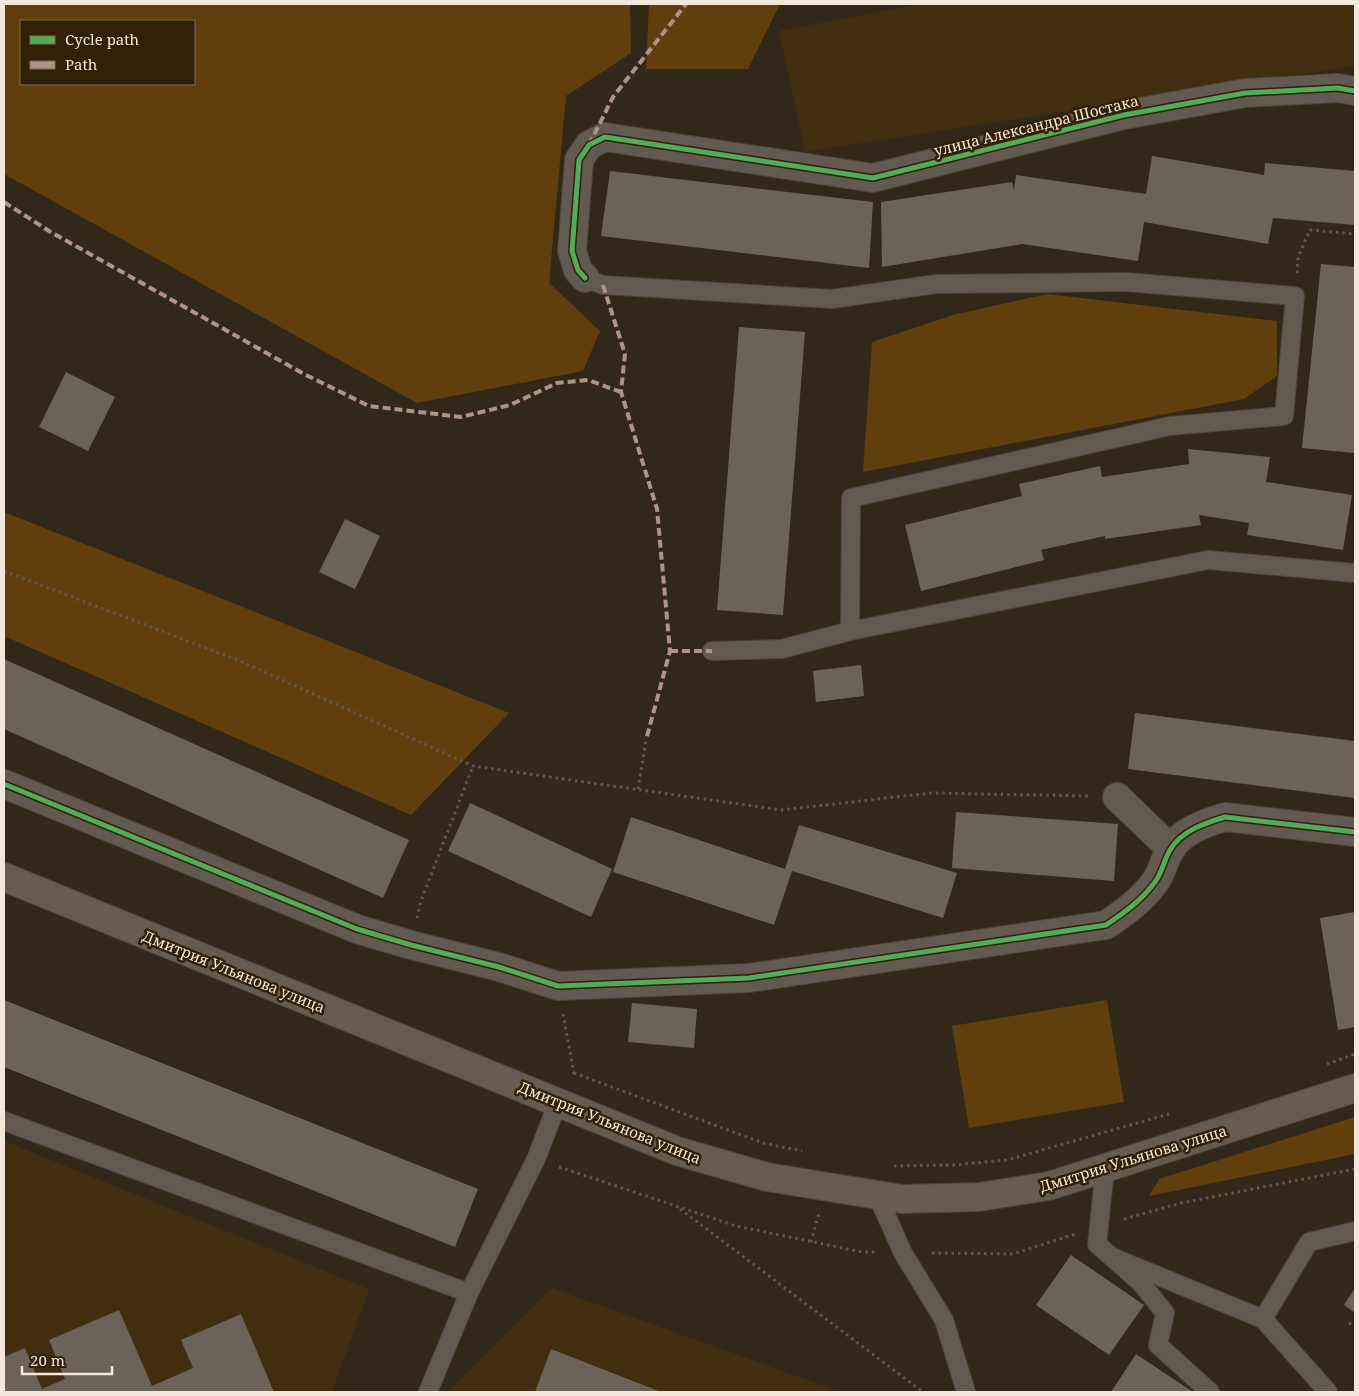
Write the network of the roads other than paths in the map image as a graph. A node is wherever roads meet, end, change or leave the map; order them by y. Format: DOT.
graph roads {
  1 [pos="1355,91"];
  2 [pos="585,278"];
  3 [pos="1355,573"];
  4 [pos="850,631"];
  5 [pos="712,651"];
  6 [pos="4,784"];
  7 [pos="1117,797"];
  8 [pos="1355,832"];
  9 [pos="1170,849"];
  10 [pos="4,877"];
  11 [pos="1355,1088"];
  12 [pos="569,1107"];
  13 [pos="4,1121"];
  14 [pos="1105,1169"];
  15 [pos="877,1195"];
  16 [pos="1355,1231"];
  17 [pos="1112,1257"];
  18 [pos="469,1293"];
  19 [pos="1264,1319"];
  20 [pos="428,1392"];
  21 [pos="966,1392"];
  22 [pos="1210,1392"];
  23 [pos="1328,1392"];
  1 -- 2 [label="street, улица Александра Шостака"];
  2 -- 4 [label="lane"];
  3 -- 4 [label="lane"];
  4 -- 5 [label="lane"];
  6 -- 9 [label="street"];
  7 -- 9 [label="street"];
  8 -- 9 [label="street"];
  10 -- 12 [label="main road, Дмитрия Ульянова улица"];
  11 -- 14 [label="main road, Дмитрия Ульянова улица"];
  12 -- 15 [label="main road, Дмитрия Ульянова улица"];
  12 -- 18 [label="lane"];
  13 -- 18 [label="lane"];
  14 -- 15 [label="main road, Дмитрия Ульянова улица"];
  14 -- 17 [label="lane"];
  15 -- 21 [label="lane"];
  16 -- 19 [label="lane"];
  17 -- 19 [label="lane"];
  17 -- 22 [label="lane"];
  18 -- 20 [label="lane"];
  19 -- 23 [label="lane"];
}
